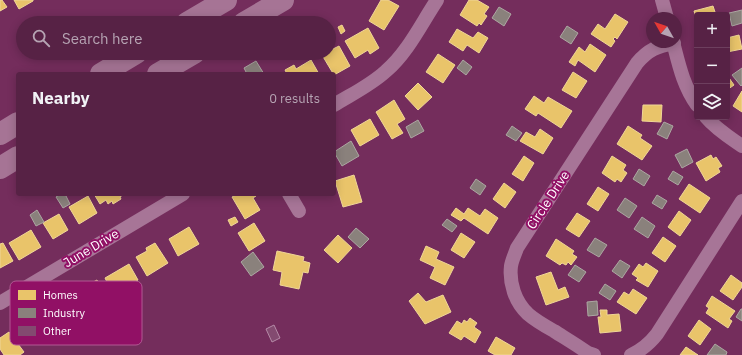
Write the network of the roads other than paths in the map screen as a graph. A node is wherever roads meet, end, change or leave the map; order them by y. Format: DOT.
graph roads {
  1 [pos="226,0"];
  2 [pos="283,0"];
  3 [pos="437,0"];
  4 [pos="662,0"];
  5 [pos="665,12"];
  6 [pos="199,16"];
  7 [pos="256,16"];
  8 [pos="656,48"];
  9 [pos="674,48"];
  10 [pos="124,60"];
  11 [pos="182,60"];
  12 [pos="104,72"];
  13 [pos="161,72"];
  14 [pos="694,101"];
  15 [pos="336,104"];
  16 [pos="709,120"];
  17 [pos="16,125"];
  18 [pos="0,134"];
  19 [pos="742,146"];
  20 [pos="16,158"];
  21 [pos="0,168"];
  22 [pos="180,196"];
  23 [pos="290,196"];
  24 [pos="742,201"];
  25 [pos="299,211"];
  26 [pos="37,281"];
  27 [pos="10,297"];
  28 [pos="0,303"];
  29 [pos="594,355"];
  30 [pos="631,355"];
  1 -- 6 [label="main road"];
  2 -- 7 [label="main road"];
  3 -- 15 [label="street"];
  4 -- 5 [label="street"];
  8 -- 29 [label="street, Circle Drive"];
  9 -- 14 [label="street"];
  10 -- 12 [label="main road"];
  11 -- 13 [label="main road"];
  16 -- 19 [label="street"];
  17 -- 18 [label="main road"];
  20 -- 21 [label="main road"];
  22 -- 26 [label="street, June Drive"];
  23 -- 25 [label="street"];
  24 -- 30 [label="street"];
  27 -- 28 [label="street, June Drive"];
}
